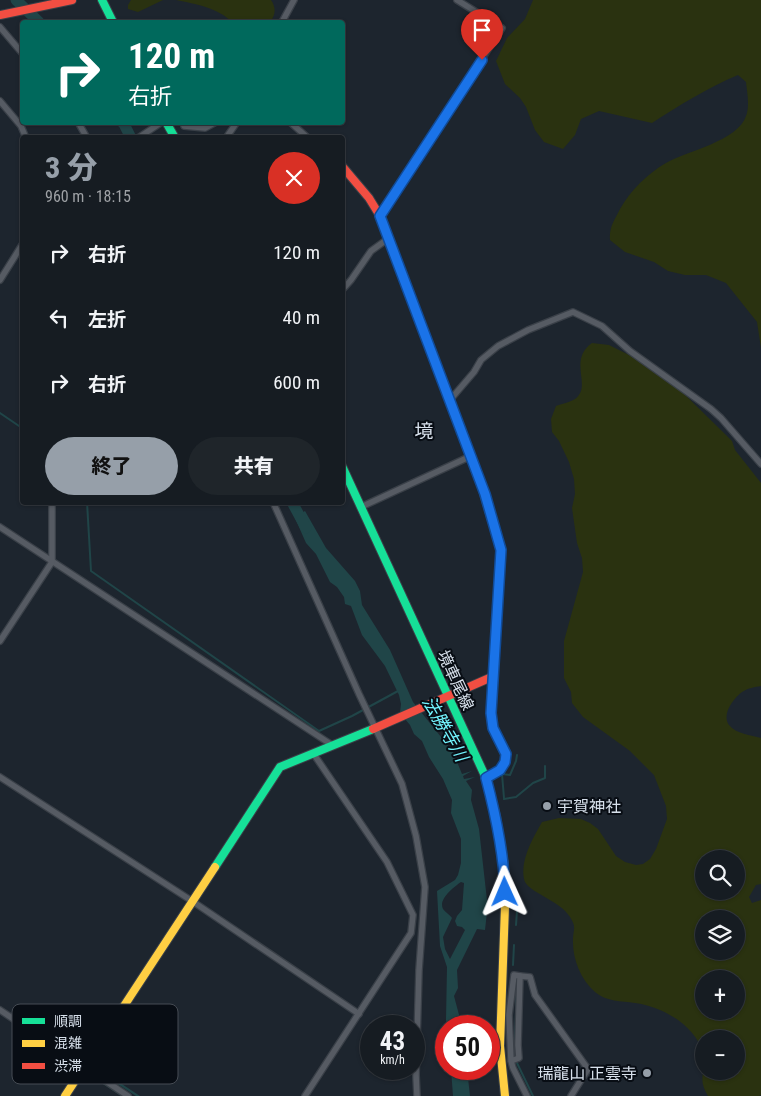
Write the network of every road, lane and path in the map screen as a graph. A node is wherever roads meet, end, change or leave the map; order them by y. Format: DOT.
graph roads {
  1 [pos="72,0"];
  2 [pos="102,0"];
  3 [pos="294,0"];
  4 [pos="457,0"];
  5 [pos="0,15"];
  6 [pos="112,20"];
  7 [pos="283,20"];
  8 [pos="0,27"];
  9 [pos="20,51"];
  10 [pos="0,101"];
  11 [pos="20,125"];
  12 [pos="158,125"];
  13 [pos="184,125"];
  14 [pos="210,125"];
  15 [pos="293,125"];
  16 [pos="142,135"];
  17 [pos="305,135"];
  18 [pos="345,170"];
  19 [pos="380,216"];
  20 [pos="388,238"];
  21 [pos="20,248"];
  22 [pos="0,280"];
  23 [pos="345,287"];
  24 [pos="450,400"];
  25 [pos="471,456"];
  26 [pos="761,464"];
  27 [pos="345,472"];
  28 [pos="52,505"];
  29 [pos="274,505"];
  30 [pos="361,507"];
  31 [pos="0,527"];
  32 [pos="52,562"];
  33 [pos="0,641"];
  34 [pos="494,676"];
  35 [pos="448,696"];
  36 [pos="378,726"];
  37 [pos="332,744"];
  38 [pos="313,753"];
  39 [pos="0,777"];
  40 [pos="486,778"];
  41 [pos="192,901"];
  42 [pos="520,976"];
  43 [pos="125,1004"];
  44 [pos="0,1010"];
  45 [pos="358,1014"];
  46 [pos="12,1018"];
  47 [pos="514,1060"];
  48 [pos="73,1084"];
  49 [pos="110,1084"];
  50 [pos="65,1096"];
  51 [pos="128,1096"];
  52 [pos="305,1096"];
  53 [pos="417,1096"];
  54 [pos="505,1096"];
  55 [pos="528,1096"];
  56 [pos="571,1096"];
  1 -- 5 [label="main road"];
  2 -- 6 [label="main road"];
  3 -- 7 [label="street"];
  4 -- 19 [label="street"];
  8 -- 9 [label="street"];
  10 -- 11 [label="street"];
  12 -- 16 [label="street"];
  13 -- 14 [label="street"];
  15 -- 17 [label="street"];
  18 -- 19 [label="main road"];
  19 -- 20 [label="main road"];
  20 -- 23 [label="street"];
  20 -- 24 [label="main road"];
  21 -- 22 [label="street"];
  24 -- 25 [label="main road"];
  24 -- 26 [label="street"];
  25 -- 30 [label="street"];
  25 -- 34 [label="main road"];
  27 -- 30 [label="main road, 境車尾線"];
  28 -- 32 [label="street"];
  29 -- 36 [label="street"];
  30 -- 35 [label="main road, 境車尾線"];
  31 -- 32 [label="street"];
  32 -- 33 [label="street"];
  32 -- 37 [label="street"];
  34 -- 35 [label="main road"];
  34 -- 40 [label="main road"];
  35 -- 36 [label="main road"];
  35 -- 40 [label="main road, 境車尾線"];
  36 -- 37 [label="main road"];
  36 -- 53 [label="street"];
  37 -- 38 [label="main road"];
  38 -- 41 [label="main road"];
  38 -- 45 [label="street"];
  39 -- 41 [label="street"];
  40 -- 54 [label="main road, 境車尾線"];
  41 -- 43 [label="main road"];
  41 -- 45 [label="street"];
  42 -- 47 [label="street"];
  42 -- 47 [label="street"];
  42 -- 56 [label="street"];
  44 -- 46 [label="street"];
  45 -- 52 [label="street"];
  47 -- 55 [label="street"];
  48 -- 50 [label="main road"];
  49 -- 51 [label="street"];
}
